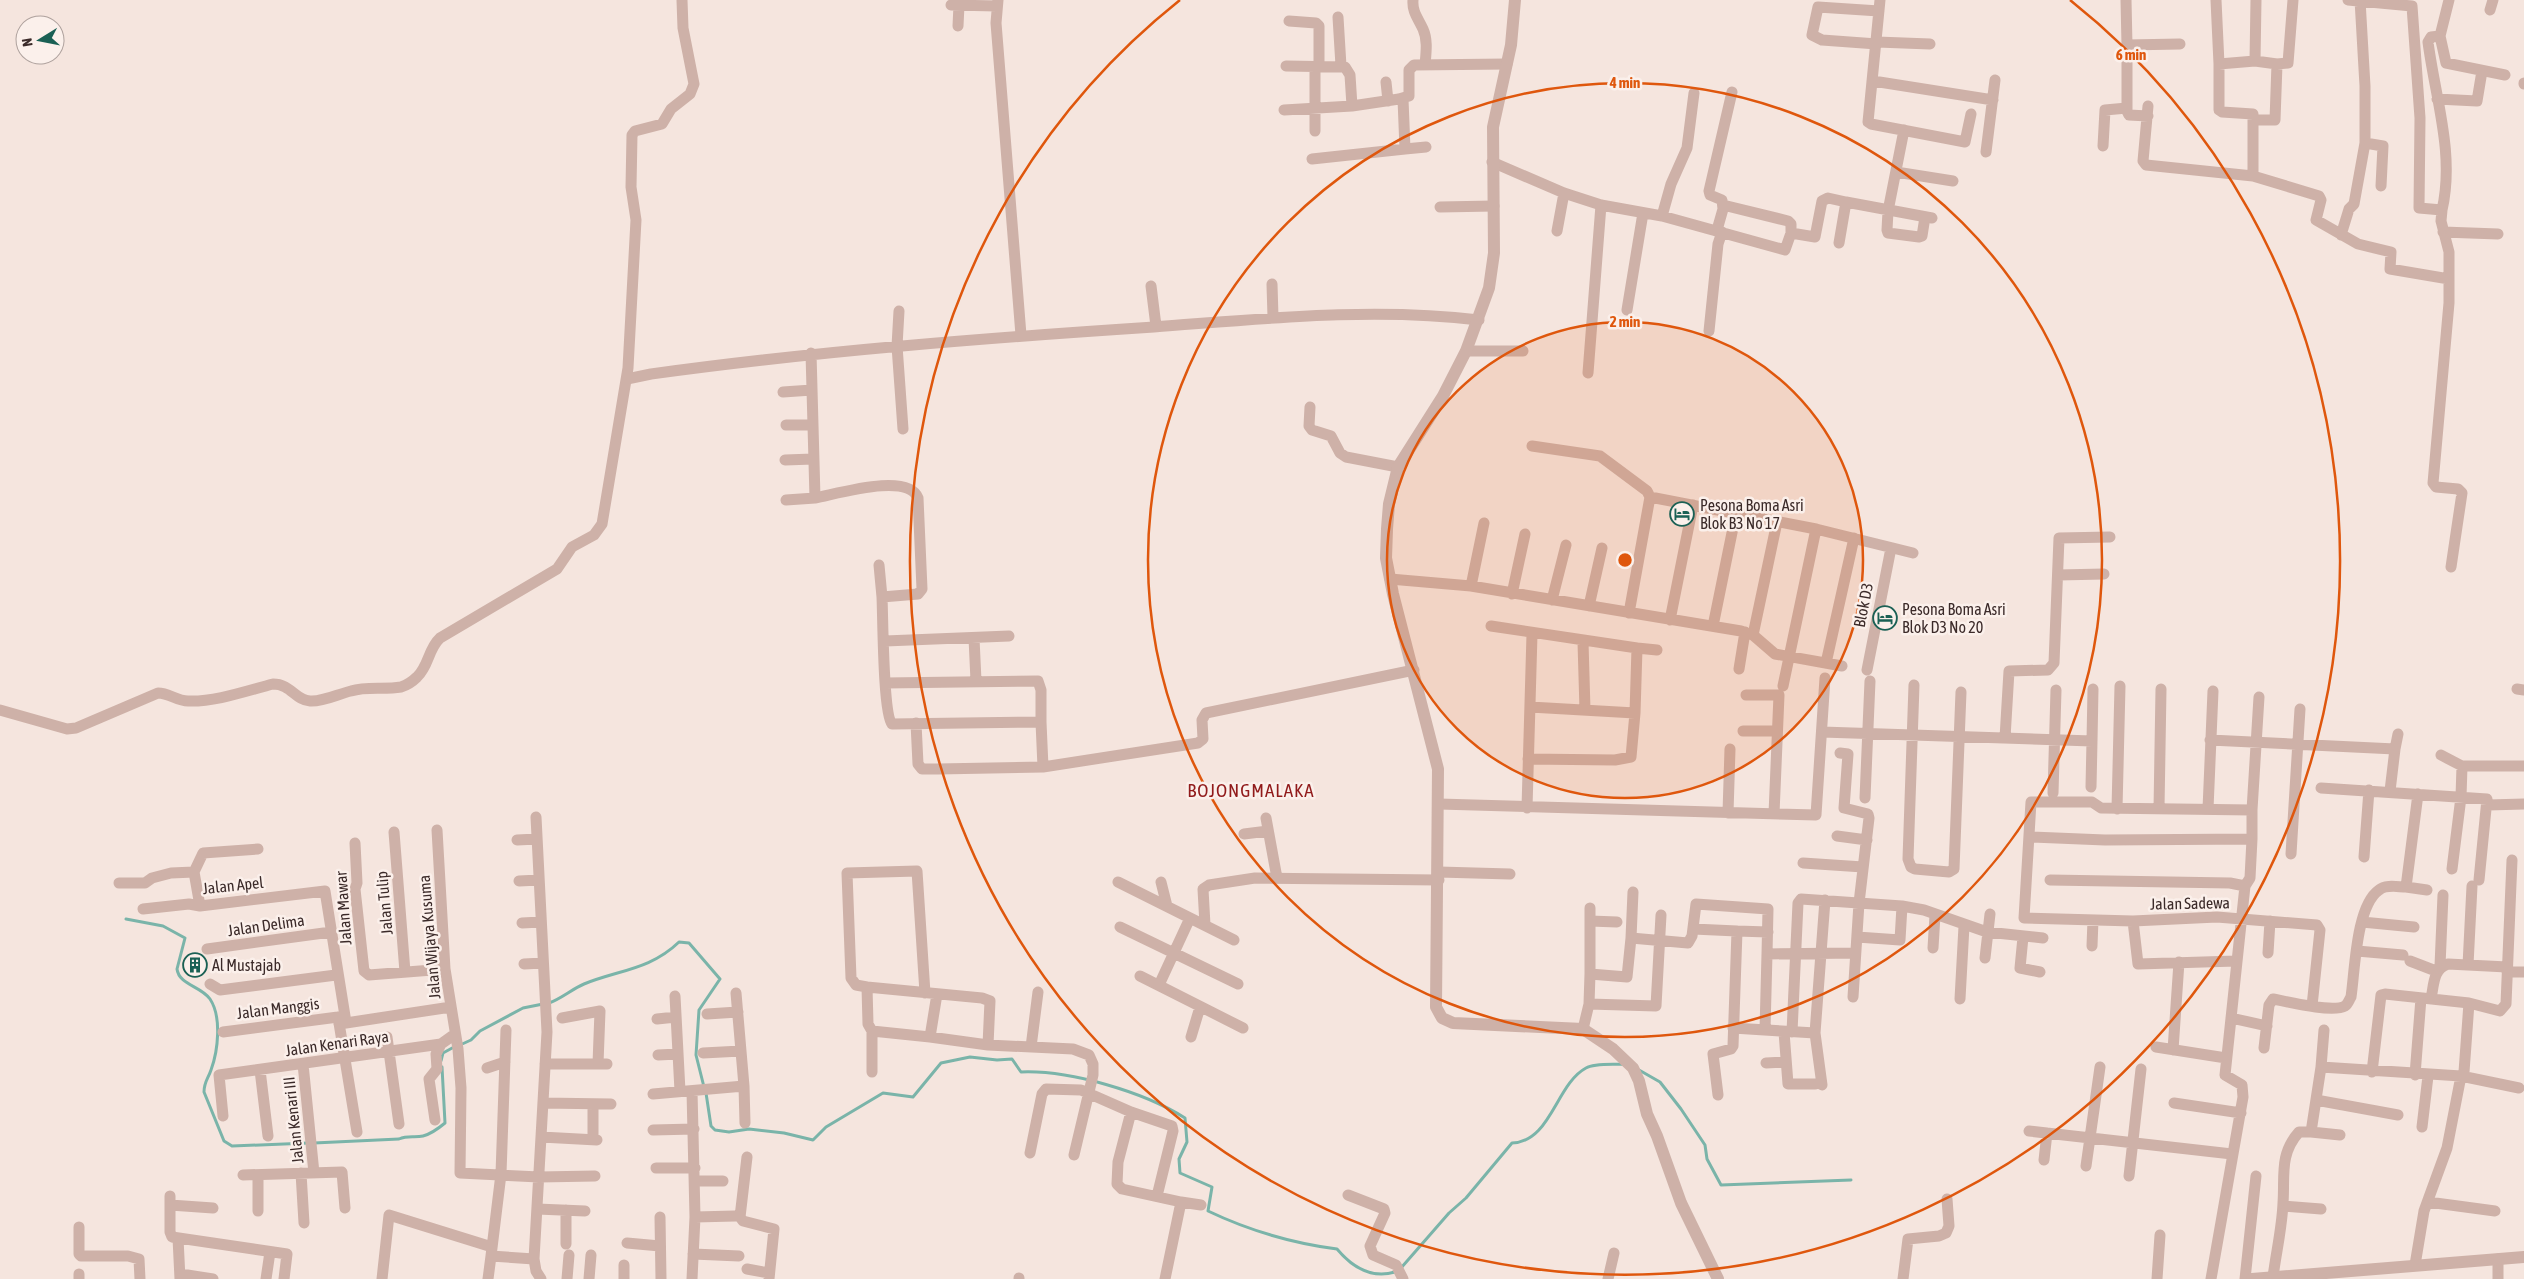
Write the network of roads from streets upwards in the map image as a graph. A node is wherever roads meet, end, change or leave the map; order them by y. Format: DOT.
graph roads {
  1 [pos="682,0"];
  2 [pos="1412,0"];
  3 [pos="1515,0"];
  4 [pos="2126,0"];
  5 [pos="2216,0"];
  6 [pos="2256,0"];
  7 [pos="2293,0"];
  8 [pos="2449,0"];
  9 [pos="2356,1"];
  10 [pos="2389,2"];
  11 [pos="998,3"];
  12 [pos="2413,3"];
  13 [pos="1815,4"];
  14 [pos="1880,6"];
  15 [pos="1338,17"];
  16 [pos="1290,21"];
  17 [pos="958,26"];
  18 [pos="2440,36"];
  19 [pos="1877,43"];
  20 [pos="1930,44"];
  21 [pos="2180,44"];
  22 [pos="2127,45"];
  23 [pos="2255,61"];
  24 [pos="1507,64"];
  25 [pos="2219,64"];
  26 [pos="2277,64"];
  27 [pos="1425,65"];
  28 [pos="1286,66"];
  29 [pos="1317,66"];
  30 [pos="1341,66"];
  31 [pos="2482,71"];
  32 [pos="2505,76"];
  33 [pos="1996,80"];
  34 [pos="1873,81"];
  35 [pos="1386,82"];
  36 [pos="1694,92"];
  37 [pos="1732,92"];
  38 [pos="1403,98"];
  39 [pos="2437,99"];
  40 [pos="1993,100"];
  41 [pos="1388,101"];
  42 [pos="1352,106"];
  43 [pos="1316,108"];
  44 [pos="2127,108"];
  45 [pos="1284,110"];
  46 [pos="1971,114"];
  47 [pos="2254,120"];
  48 [pos="1904,130"];
  49 [pos="1315,131"];
  50 [pos="2365,143"];
  51 [pos="2103,146"];
  52 [pos="1426,147"];
  53 [pos="1405,149"];
  54 [pos="1986,152"];
  55 [pos="1312,159"];
  56 [pos="1492,162"];
  57 [pos="1896,172"];
  58 [pos="2253,176"];
  59 [pos="1953,181"];
  60 [pos="2381,186"];
  61 [pos="1564,193"];
  62 [pos="1846,202"];
  63 [pos="1602,205"];
  64 [pos="1723,205"];
  65 [pos="1494,206"];
  66 [pos="1440,207"];
  67 [pos="2442,210"];
  68 [pos="1888,211"];
  69 [pos="1643,213"];
  70 [pos="1662,216"];
  71 [pos="1557,231"];
  72 [pos="1720,231"];
  73 [pos="2443,232"];
  74 [pos="1791,233"];
  75 [pos="2498,234"];
  76 [pos="2341,235"];
  77 [pos="1839,244"];
  78 [pos="2449,279"];
  79 [pos="1272,284"];
  80 [pos="1151,286"];
  81 [pos="1627,310"];
  82 [pos="899,311"];
  83 [pos="1274,317"];
  84 [pos="1479,320"];
  85 [pos="1156,326"];
  86 [pos="1709,331"];
  87 [pos="1021,335"];
  88 [pos="897,346"];
  89 [pos="1466,351"];
  90 [pos="1523,351"];
  91 [pos="811,353"];
  92 [pos="1588,373"];
  93 [pos="627,379"];
  94 [pos="812,390"];
  95 [pos="784,392"];
  96 [pos="1310,408"];
  97 [pos="786,425"];
  98 [pos="813,425"];
  99 [pos="903,429"];
  100 [pos="1532,446"];
  101 [pos="813,459"];
  102 [pos="785,460"];
  103 [pos="1398,467"];
  104 [pos="1650,497"];
  105 [pos="815,498"];
  106 [pos="786,500"];
  107 [pos="1693,506"];
  108 [pos="1736,513"];
  109 [pos="1777,522"];
  110 [pos="1484,523"];
  111 [pos="1816,529"];
  112 [pos="1525,534"];
  113 [pos="2110,537"];
  114 [pos="1854,538"];
  115 [pos="1566,544"];
  116 [pos="1602,548"];
  117 [pos="1891,548"];
  118 [pos="1913,553"];
  119 [pos="879,566"];
  120 [pos="2450,567"];
  121 [pos="2104,574"];
  122 [pos="2058,575"];
  123 [pos="1390,579"];
  124 [pos="1471,586"];
  125 [pos="1512,594"];
  126 [pos="882,597"];
  127 [pos="1552,600"];
  128 [pos="1589,606"];
  129 [pos="1629,613"];
  130 [pos="1670,620"];
  131 [pos="1491,626"];
  132 [pos="1713,626"];
  133 [pos="1532,634"];
  134 [pos="1749,634"];
  135 [pos="1009,636"];
  136 [pos="974,638"];
  137 [pos="885,641"];
  138 [pos="1583,642"];
  139 [pos="1637,648"];
  140 [pos="1657,650"];
  141 [pos="1789,657"];
  142 [pos="1826,663"];
  143 [pos="1842,666"];
  144 [pos="1739,669"];
  145 [pos="1415,675"];
  146 [pos="1825,678"];
  147 [pos="976,681"];
  148 [pos="885,683"];
  149 [pos="1914,685"];
  150 [pos="1783,686"];
  151 [pos="2120,686"];
  152 [pos="2094,689"];
  153 [pos="2161,689"];
  154 [pos="2056,690"];
  155 [pos="2213,691"];
  156 [pos="1961,692"];
  157 [pos="1746,695"];
  158 [pos="2260,697"];
  159 [pos="1530,707"];
  160 [pos="2300,709"];
  161 [pos="0,710"];
  162 [pos="1585,710"];
  163 [pos="1635,713"];
  164 [pos="1041,722"];
  165 [pos="916,723"];
  166 [pos="1743,731"];
  167 [pos="1777,731"];
  168 [pos="1822,732"];
  169 [pos="1868,734"];
  170 [pos="2398,734"];
  171 [pos="1913,735"];
  172 [pos="1960,736"];
  173 [pos="2005,738"];
  174 [pos="2054,739"];
  175 [pos="2210,740"];
  176 [pos="2092,741"];
  177 [pos="2257,742"];
  178 [pos="2297,745"];
  179 [pos="1730,749"];
  180 [pos="2396,749"];
  181 [pos="1848,754"];
  182 [pos="2441,755"];
  183 [pos="1528,759"];
  184 [pos="2462,766"];
  185 [pos="2524,766"];
  186 [pos="1043,767"];
  187 [pos="2091,787"];
  188 [pos="2321,788"];
  189 [pos="2368,790"];
  190 [pos="2390,791"];
  191 [pos="2053,793"];
  192 [pos="2418,794"];
  193 [pos="2461,797"];
  194 [pos="1865,798"];
  195 [pos="1439,804"];
  196 [pos="2524,804"];
  197 [pos="2488,805"];
  198 [pos="1527,808"];
  199 [pos="2117,809"];
  200 [pos="2159,809"];
  201 [pos="2208,809"];
  202 [pos="2252,810"];
  203 [pos="1728,813"];
  204 [pos="1774,814"];
  205 [pos="536,817"];
  206 [pos="1266,818"];
  207 [pos="437,830"];
  208 [pos="1268,831"];
  209 [pos="394,832"];
  210 [pos="1244,834"];
  211 [pos="1837,836"];
  212 [pos="2029,837"];
  213 [pos="537,839"];
  214 [pos="2252,839"];
  215 [pos="517,840"];
  216 [pos="1867,840"];
  217 [pos="355,843"];
  218 [pos="258,849"];
  219 [pos="2291,854"];
  220 [pos="2364,857"];
  221 [pos="2512,860"];
  222 [pos="1803,863"];
  223 [pos="1863,868"];
  224 [pos="2452,868"];
  225 [pos="194,872"];
  226 [pos="1510,874"];
  227 [pos="1439,876"];
  228 [pos="1277,878"];
  229 [pos="539,880"];
  230 [pos="2050,880"];
  231 [pos="519,881"];
  232 [pos="1118,882"];
  233 [pos="1161,882"];
  234 [pos="119,883"];
  235 [pos="2244,886"];
  236 [pos="2406,887"];
  237 [pos="2427,890"];
  238 [pos="1633,892"];
  239 [pos="2443,894"];
  240 [pos="1825,900"];
  241 [pos="1859,903"];
  242 [pos="200,906"];
  243 [pos="1167,906"];
  244 [pos="1902,906"];
  245 [pos="1590,908"];
  246 [pos="143,909"];
  247 [pos="1990,914"];
  248 [pos="1661,915"];
  249 [pos="1935,915"];
  250 [pos="1190,918"];
  251 [pos="2093,920"];
  252 [pos="2241,920"];
  253 [pos="1590,921"];
  254 [pos="2133,921"];
  255 [pos="2270,921"];
  256 [pos="541,922"];
  257 [pos="1617,922"];
  258 [pos="2362,922"];
  259 [pos="522,923"];
  260 [pos="1206,925"];
  261 [pos="1120,926"];
  262 [pos="1964,926"];
  263 [pos="2414,927"];
  264 [pos="1693,929"];
  265 [pos="1737,931"];
  266 [pos="331,932"];
  267 [pos="1768,932"];
  268 [pos="1987,932"];
  269 [pos="1857,936"];
  270 [pos="2023,937"];
  271 [pos="1631,938"];
  272 [pos="2043,938"];
  273 [pos="1234,940"];
  274 [pos="1661,941"];
  275 [pos="2092,946"];
  276 [pos="1933,948"];
  277 [pos="207,950"];
  278 [pos="2358,951"];
  279 [pos="1175,953"];
  280 [pos="2268,953"];
  281 [pos="1767,954"];
  282 [pos="1794,954"];
  283 [pos="1821,954"];
  284 [pos="1855,954"];
  285 [pos="1985,958"];
  286 [pos="2236,961"];
  287 [pos="2179,962"];
  288 [pos="543,963"];
  289 [pos="524,964"];
  290 [pos="2468,965"];
  291 [pos="445,969"];
  292 [pos="2438,969"];
  293 [pos="2507,969"];
  294 [pos="405,972"];
  295 [pos="2040,972"];
  296 [pos="2524,972"];
  297 [pos="1590,974"];
  298 [pos="336,975"];
  299 [pos="1140,976"];
  300 [pos="210,984"];
  301 [pos="1238,984"];
  302 [pos="1159,986"];
  303 [pos="867,987"];
  304 [pos="1038,992"];
  305 [pos="736,993"];
  306 [pos="925,993"];
  307 [pos="937,994"];
  308 [pos="675,996"];
  309 [pos="1853,997"];
  310 [pos="2426,998"];
  311 [pos="1960,999"];
  312 [pos="2469,1003"];
  313 [pos="1589,1004"];
  314 [pos="2312,1006"];
  315 [pos="1200,1007"];
  316 [pos="451,1008"];
  317 [pos="738,1012"];
  318 [pos="707,1014"];
  319 [pos="676,1017"];
  320 [pos="562,1018"];
  321 [pos="2231,1018"];
  322 [pos="657,1019"];
  323 [pos="342,1020"];
  324 [pos="2267,1026"];
  325 [pos="1243,1028"];
  326 [pos="1733,1028"];
  327 [pos="1583,1029"];
  328 [pos="506,1030"];
  329 [pos="1765,1030"];
  330 [pos="2324,1030"];
  331 [pos="872,1031"];
  332 [pos="222,1032"];
  333 [pos="1788,1032"];
  334 [pos="1815,1033"];
  335 [pos="386,1036"];
  336 [pos="930,1037"];
  337 [pos="1191,1037"];
  338 [pos="457,1042"];
  339 [pos="441,1044"];
  340 [pos="988,1045"];
  341 [pos="1031,1047"];
  342 [pos="2156,1047"];
  343 [pos="2264,1048"];
  344 [pos="2173,1050"];
  345 [pos="741,1051"];
  346 [pos="389,1052"];
  347 [pos="703,1053"];
  348 [pos="658,1054"];
  349 [pos="678,1054"];
  350 [pos="2226,1058"];
  351 [pos="344,1059"];
  352 [pos="505,1062"];
  353 [pos="1786,1062"];
  354 [pos="1766,1063"];
  355 [pos="303,1064"];
  356 [pos="545,1064"];
  357 [pos="2100,1067"];
  358 [pos="487,1068"];
  359 [pos="2321,1068"];
  360 [pos="2141,1069"];
  361 [pos="260,1070"];
  362 [pos="872,1072"];
  363 [pos="2372,1072"];
  364 [pos="2415,1075"];
  365 [pos="2428,1076"];
  366 [pos="2461,1076"];
  367 [pos="744,1086"];
  368 [pos="2519,1088"];
  369 [pos="702,1090"];
  370 [pos="1090,1090"];
  371 [pos="680,1092"];
  372 [pos="653,1094"];
  373 [pos="1718,1095"];
  374 [pos="2316,1100"];
  375 [pos="543,1102"];
  376 [pos="2174,1103"];
  377 [pos="593,1104"];
  378 [pos="611,1104"];
  379 [pos="1130,1112"];
  380 [pos="2240,1113"];
  381 [pos="2398,1115"];
  382 [pos="223,1116"];
  383 [pos="435,1120"];
  384 [pos="745,1123"];
  385 [pos="399,1124"];
  386 [pos="2422,1128"];
  387 [pos="694,1129"];
  388 [pos="654,1130"];
  389 [pos="2030,1131"];
  390 [pos="357,1132"];
  391 [pos="2311,1132"];
  392 [pos="2047,1133"];
  393 [pos="2340,1135"];
  394 [pos="268,1136"];
  395 [pos="541,1137"];
  396 [pos="2090,1138"];
  397 [pos="2134,1143"];
  398 [pos="1030,1153"];
  399 [pos="2232,1154"];
  400 [pos="1074,1155"];
  401 [pos="748,1156"];
  402 [pos="2044,1160"];
  403 [pos="2086,1166"];
  404 [pos="656,1168"];
  405 [pos="695,1168"];
  406 [pos="301,1173"];
  407 [pos="314,1173"];
  408 [pos="501,1174"];
  409 [pos="243,1175"];
  410 [pos="258,1175"];
  411 [pos="595,1176"];
  412 [pos="2129,1176"];
  413 [pos="2256,1176"];
  414 [pos="539,1177"];
  415 [pos="695,1181"];
  416 [pos="723,1181"];
  417 [pos="1348,1195"];
  418 [pos="1157,1196"];
  419 [pos="1947,1199"];
  420 [pos="1181,1202"];
  421 [pos="2428,1202"];
  422 [pos="1201,1205"];
  423 [pos="2283,1206"];
  424 [pos="212,1208"];
  425 [pos="344,1208"];
  426 [pos="538,1209"];
  427 [pos="2321,1209"];
  428 [pos="566,1210"];
  429 [pos="2495,1210"];
  430 [pos="258,1211"];
  431 [pos="585,1211"];
  432 [pos="734,1216"];
  433 [pos="660,1217"];
  434 [pos="695,1217"];
  435 [pos="304,1223"];
  436 [pos="80,1227"];
  437 [pos="2160,1235"];
  438 [pos="178,1238"];
  439 [pos="627,1243"];
  440 [pos="660,1246"];
  441 [pos="270,1252"];
  442 [pos="492,1252"];
  443 [pos="1614,1253"];
  444 [pos="693,1254"];
  445 [pos="591,1255"];
  446 [pos="739,1256"];
  447 [pos="2524,1257"];
  448 [pos="2498,1259"];
  449 [pos="534,1260"];
  450 [pos="624,1264"];
  451 [pos="2415,1265"];
  452 [pos="747,1270"];
  453 [pos="180,1276"];
  454 [pos="769,1276"];
  455 [pos="2273,1277"];
  456 [pos="140,1279"];
  457 [pos="213,1279"];
  458 [pos="266,1279"];
  459 [pos="284,1279"];
  460 [pos="382,1279"];
  461 [pos="488,1279"];
  462 [pos="541,1279"];
  463 [pos="567,1279"];
  464 [pos="589,1279"];
  465 [pos="624,1279"];
  466 [pos="661,1279"];
  467 [pos="692,1279"];
  468 [pos="1165,1279"];
  469 [pos="1403,1279"];
  470 [pos="1608,1279"];
  471 [pos="1718,1279"];
  472 [pos="1903,1279"];
  473 [pos="2157,1279"];
  474 [pos="2211,1279"];
  475 [pos="2245,1279"];
  476 [pos="2252,1279"];
  477 [pos="2498,1279"];
  1 -- 93 [label="street"];
  2 -- 27 [label="street"];
  3 -- 24 [label="street"];
  4 -- 22 [label="street"];
  5 -- 25 [label="street"];
  6 -- 23 [label="street"];
  7 -- 26 [label="street"];
  8 -- 18 [label="street"];
  9 -- 10 [label="street"];
  9 -- 50 [label="street"];
  10 -- 12 [label="street"];
  11 -- 17 [label="street"];
  11 -- 87 [label="street"];
  12 -- 67 [label="street"];
  13 -- 14 [label="street"];
  13 -- 19 [label="street"];
  14 -- 19 [label="street"];
  15 -- 30 [label="street"];
  16 -- 29 [label="street"];
  18 -- 31 [label="street"];
  18 -- 39 [label="street"];
  19 -- 20 [label="street"];
  19 -- 34 [label="street"];
  21 -- 22 [label="street"];
  22 -- 44 [label="street"];
  23 -- 25 [label="street"];
  23 -- 26 [label="street"];
  24 -- 27 [label="street"];
  24 -- 56 [label="street"];
  25 -- 47 [label="street"];
  26 -- 47 [label="street"];
  27 -- 38 [label="street"];
  28 -- 29 [label="street"];
  29 -- 30 [label="street"];
  29 -- 43 [label="street"];
  30 -- 42 [label="street"];
  31 -- 32 [label="street"];
  31 -- 39 [label="street"];
  33 -- 40 [label="street"];
  34 -- 40 [label="street"];
  34 -- 48 [label="street"];
  35 -- 41 [label="street"];
  36 -- 70 [label="street"];
  37 -- 64 [label="street"];
  38 -- 41 [label="street"];
  38 -- 53 [label="street"];
  39 -- 67 [label="street"];
  40 -- 54 [label="street"];
  41 -- 42 [label="street"];
  42 -- 43 [label="street"];
  43 -- 45 [label="street"];
  43 -- 49 [label="street"];
  44 -- 51 [label="street"];
  44 -- 58 [label="street"];
  46 -- 48 [label="street"];
  47 -- 58 [label="street"];
  48 -- 57 [label="street"];
  50 -- 60 [label="street"];
  50 -- 76 [label="street"];
  52 -- 53 [label="street"];
  53 -- 55 [label="street"];
  56 -- 61 [label="street"];
  56 -- 65 [label="street"];
  57 -- 59 [label="street"];
  57 -- 68 [label="street"];
  58 -- 76 [label="street"];
  61 -- 63 [label="street"];
  61 -- 71 [label="street"];
  62 -- 68 [label="street"];
  62 -- 74 [label="street"];
  62 -- 77 [label="street"];
  63 -- 69 [label="street"];
  63 -- 92 [label="street"];
  64 -- 72 [label="street"];
  64 -- 74 [label="street"];
  65 -- 66 [label="street"];
  65 -- 84 [label="street"];
  67 -- 73 [label="street"];
  68 -- 68 [label="street"];
  69 -- 70 [label="street"];
  69 -- 81 [label="street"];
  70 -- 72 [label="street"];
  72 -- 74 [label="street"];
  72 -- 86 [label="street"];
  73 -- 75 [label="street"];
  73 -- 78 [label="street"];
  76 -- 78 [label="street"];
  78 -- 120 [label="street"];
  79 -- 83 [label="street"];
  80 -- 85 [label="street"];
  82 -- 88 [label="street"];
  83 -- 84 [label="street"];
  83 -- 85 [label="street"];
  84 -- 89 [label="street"];
  85 -- 87 [label="street"];
  87 -- 88 [label="street"];
  88 -- 91 [label="street"];
  88 -- 99 [label="street"];
  89 -- 90 [label="street"];
  89 -- 103 [label="street"];
  91 -- 93 [label="street"];
  91 -- 94 [label="street"];
  93 -- 161 [label="street"];
  94 -- 95 [label="street"];
  94 -- 98 [label="street"];
  96 -- 103 [label="street"];
  97 -- 98 [label="street"];
  98 -- 101 [label="street"];
  100 -- 104 [label="street"];
  101 -- 102 [label="street"];
  101 -- 105 [label="street"];
  103 -- 123 [label="street"];
  104 -- 107 [label="street"];
  104 -- 129 [label="street"];
  105 -- 106 [label="street"];
  105 -- 126 [label="street"];
  107 -- 108 [label="street"];
  107 -- 130 [label="street"];
  108 -- 109 [label="street"];
  108 -- 132 [label="street"];
  109 -- 111 [label="street"];
  109 -- 134 [label="street"];
  110 -- 124 [label="street"];
  111 -- 114 [label="street"];
  111 -- 141 [label="street"];
  112 -- 125 [label="street"];
  113 -- 122 [label="street"];
  114 -- 117 [label="street"];
  114 -- 142 [label="street"];
  115 -- 127 [label="street"];
  116 -- 128 [label="street"];
  117 -- 118 [label="street"];
  117 -- 169 [label="street, Blok D3"];
  119 -- 126 [label="street"];
  121 -- 122 [label="street"];
  122 -- 173 [label="street"];
  123 -- 124 [label="street"];
  123 -- 145 [label="street"];
  124 -- 125 [label="street"];
  125 -- 127 [label="street"];
  126 -- 137 [label="street"];
  127 -- 128 [label="street"];
  128 -- 129 [label="street"];
  129 -- 130 [label="street"];
  130 -- 132 [label="street"];
  131 -- 133 [label="street"];
  132 -- 134 [label="street"];
  133 -- 138 [label="street"];
  133 -- 159 [label="street"];
  134 -- 141 [label="street"];
  134 -- 144 [label="street"];
  135 -- 136 [label="street"];
  136 -- 137 [label="street"];
  136 -- 147 [label="street"];
  137 -- 148 [label="street"];
  138 -- 139 [label="street"];
  138 -- 162 [label="street"];
  139 -- 140 [label="street"];
  139 -- 163 [label="street"];
  141 -- 142 [label="street"];
  141 -- 150 [label="street"];
  142 -- 143 [label="street"];
  145 -- 186 [label="street"];
  145 -- 195 [label="street"];
  146 -- 168 [label="street"];
  147 -- 148 [label="street"];
  147 -- 164 [label="street"];
  148 -- 165 [label="street"];
  149 -- 171 [label="street"];
  151 -- 199 [label="street"];
  152 -- 176 [label="street"];
  153 -- 200 [label="street"];
  154 -- 174 [label="street"];
  155 -- 175 [label="street"];
  156 -- 172 [label="street"];
  157 -- 167 [label="street"];
  158 -- 177 [label="street"];
  159 -- 162 [label="street"];
  159 -- 183 [label="street"];
  160 -- 178 [label="street"];
  162 -- 163 [label="street"];
  163 -- 183 [label="street"];
  164 -- 165 [label="street"];
  164 -- 186 [label="street"];
  165 -- 186 [label="street"];
  166 -- 167 [label="street"];
  167 -- 204 [label="street"];
  168 -- 169 [label="street"];
  168 -- 204 [label="street"];
  169 -- 171 [label="street"];
  169 -- 194 [label="street, Blok D3"];
  170 -- 180 [label="street"];
  171 -- 172 [label="street"];
  171 -- 172 [label="street"];
  172 -- 173 [label="street"];
  173 -- 174 [label="street"];
  174 -- 176 [label="street"];
  174 -- 191 [label="street"];
  175 -- 177 [label="street"];
  175 -- 201 [label="street"];
  176 -- 187 [label="street"];
  177 -- 178 [label="street"];
  177 -- 202 [label="street"];
  178 -- 180 [label="street"];
  178 -- 219 [label="street"];
  179 -- 203 [label="street"];
  180 -- 190 [label="street"];
  181 -- 216 [label="street"];
  182 -- 184 [label="street"];
  183 -- 198 [label="street"];
  184 -- 185 [label="street"];
  184 -- 193 [label="street"];
  188 -- 189 [label="street"];
  189 -- 190 [label="street"];
  189 -- 220 [label="street"];
  190 -- 192 [label="street"];
  192 -- 193 [label="street"];
  192 -- 236 [label="street"];
  193 -- 197 [label="street"];
  193 -- 224 [label="street"];
  195 -- 198 [label="street"];
  195 -- 227 [label="street"];
  196 -- 197 [label="street"];
  197 -- 290 [label="street"];
  198 -- 203 [label="street"];
  199 -- 200 [label="street"];
  199 -- 212 [label="street"];
  200 -- 201 [label="street"];
  201 -- 202 [label="street"];
  202 -- 214 [label="street"];
  203 -- 204 [label="street"];
  205 -- 213 [label="street"];
  206 -- 208 [label="street"];
  207 -- 291 [label="street, Jalan Wijaya Kusuma"];
  208 -- 210 [label="street"];
  208 -- 228 [label="street"];
  209 -- 294 [label="street, Jalan Tulip"];
  211 -- 216 [label="street"];
  212 -- 214 [label="street"];
  212 -- 251 [label="street"];
  213 -- 215 [label="street"];
  213 -- 229 [label="street"];
  214 -- 235 [label="street"];
  216 -- 223 [label="street"];
  217 -- 294 [label="street, Jalan Mawar"];
  218 -- 225 [label="street"];
  221 -- 293 [label="street"];
  222 -- 223 [label="street"];
  223 -- 241 [label="street"];
  225 -- 234 [label="street"];
  225 -- 242 [label="street"];
  226 -- 227 [label="street"];
  227 -- 228 [label="street"];
  227 -- 327 [label="street"];
  228 -- 260 [label="street"];
  229 -- 231 [label="street"];
  229 -- 256 [label="street"];
  230 -- 235 [label="street"];
  232 -- 243 [label="street"];
  233 -- 243 [label="street"];
  235 -- 252 [label="street"];
  236 -- 237 [label="street"];
  236 -- 258 [label="street"];
  238 -- 271 [label="street"];
  239 -- 292 [label="street"];
  240 -- 241 [label="street"];
  240 -- 282 [label="street"];
  240 -- 283 [label="street"];
  241 -- 244 [label="street"];
  241 -- 269 [label="street"];
  242 -- 246 [label="street, Jalan Apel"];
  242 -- 266 [label="street, Jalan Apel"];
  243 -- 250 [label="street"];
  244 -- 249 [label="street"];
  244 -- 269 [label="street"];
  245 -- 253 [label="street"];
  247 -- 268 [label="street"];
  248 -- 274 [label="street"];
  249 -- 262 [label="street"];
  249 -- 276 [label="street"];
  250 -- 260 [label="street"];
  250 -- 279 [label="street"];
  251 -- 254 [label="street"];
  251 -- 275 [label="street"];
  252 -- 254 [label="street, Jalan Sadewa"];
  252 -- 255 [label="street, Jalan Sadewa"];
  252 -- 286 [label="street"];
  253 -- 257 [label="street"];
  253 -- 297 [label="street"];
  254 -- 287 [label="street, Jalan Sadewa"];
  255 -- 280 [label="street"];
  255 -- 314 [label="street, Jalan Sadewa"];
  256 -- 259 [label="street"];
  256 -- 288 [label="street"];
  258 -- 263 [label="street"];
  258 -- 278 [label="street"];
  260 -- 273 [label="street"];
  261 -- 279 [label="street"];
  262 -- 268 [label="street"];
  262 -- 311 [label="street"];
  264 -- 265 [label="street"];
  264 -- 267 [label="street"];
  264 -- 274 [label="street"];
  265 -- 267 [label="street"];
  265 -- 326 [label="street"];
  266 -- 277 [label="street, Jalan Delima"];
  266 -- 298 [label="street"];
  267 -- 281 [label="street"];
  268 -- 270 [label="street"];
  268 -- 285 [label="street"];
  269 -- 284 [label="street"];
  270 -- 272 [label="street"];
  270 -- 295 [label="street"];
  271 -- 274 [label="street"];
  271 -- 297 [label="street"];
  274 -- 313 [label="street"];
  278 -- 292 [label="street"];
  278 -- 314 [label="street"];
  279 -- 301 [label="street"];
  279 -- 302 [label="street"];
  281 -- 282 [label="street"];
  281 -- 329 [label="street"];
  282 -- 283 [label="street"];
  282 -- 333 [label="street"];
  283 -- 284 [label="street"];
  283 -- 334 [label="street"];
  284 -- 309 [label="street"];
  286 -- 287 [label="street"];
  286 -- 321 [label="street"];
  287 -- 344 [label="street"];
  288 -- 289 [label="street"];
  288 -- 356 [label="street"];
  290 -- 292 [label="street"];
  290 -- 293 [label="street"];
  291 -- 294 [label="street"];
  291 -- 316 [label="street, Jalan Wijaya Kusuma"];
  292 -- 310 [label="street"];
  293 -- 296 [label="street"];
  293 -- 312 [label="street"];
  297 -- 313 [label="street"];
  298 -- 300 [label="street"];
  298 -- 323 [label="street"];
  299 -- 302 [label="street"];
  302 -- 315 [label="street"];
  303 -- 306 [label="street"];
  303 -- 306 [label="street"];
  303 -- 331 [label="street"];
  304 -- 341 [label="street"];
  305 -- 317 [label="street"];
  306 -- 307 [label="street"];
  307 -- 336 [label="street"];
  307 -- 340 [label="street"];
  308 -- 319 [label="street"];
  310 -- 312 [label="street"];
  310 -- 363 [label="street"];
  310 -- 364 [label="street"];
  312 -- 366 [label="street"];
  313 -- 327 [label="street"];
  314 -- 324 [label="street"];
  315 -- 325 [label="street"];
  315 -- 337 [label="street"];
  316 -- 323 [label="street, Jalan Manggis"];
  316 -- 338 [label="street, Jalan Wijaya Kusuma"];
  317 -- 318 [label="street"];
  317 -- 345 [label="street"];
  319 -- 322 [label="street"];
  319 -- 349 [label="street"];
  320 -- 356 [label="street"];
  321 -- 324 [label="street"];
  321 -- 350 [label="street"];
  323 -- 332 [label="street, Jalan Manggis"];
  323 -- 351 [label="street"];
  324 -- 343 [label="street"];
  326 -- 329 [label="street"];
  326 -- 373 [label="street"];
  327 -- 471 [label="street"];
  328 -- 352 [label="street"];
  329 -- 333 [label="street"];
  330 -- 359 [label="street"];
  331 -- 336 [label="street"];
  331 -- 362 [label="street"];
  333 -- 334 [label="street"];
  333 -- 353 [label="street"];
  334 -- 353 [label="street"];
  335 -- 346 [label="street"];
  336 -- 340 [label="street"];
  338 -- 339 [label="street, Jalan Kenari Raya"];
  338 -- 408 [label="street, Jalan Wijaya Kusuma"];
  339 -- 346 [label="street, Jalan Kenari Raya"];
  339 -- 383 [label="street"];
  340 -- 341 [label="street"];
  341 -- 370 [label="street"];
  342 -- 344 [label="street"];
  344 -- 350 [label="street"];
  345 -- 347 [label="street"];
  345 -- 367 [label="street"];
  346 -- 351 [label="street, Jalan Kenari Raya"];
  346 -- 385 [label="street"];
  348 -- 349 [label="street"];
  349 -- 371 [label="street"];
  350 -- 380 [label="street"];
  351 -- 355 [label="street, Jalan Kenari Raya"];
  351 -- 390 [label="street"];
  352 -- 358 [label="street"];
  352 -- 408 [label="street"];
  353 -- 354 [label="street"];
  355 -- 361 [label="street, Jalan Kenari Raya"];
  355 -- 407 [label="street, Jalan Kenari III"];
  356 -- 375 [label="street"];
  357 -- 396 [label="street"];
  359 -- 363 [label="street"];
  359 -- 374 [label="street"];
  360 -- 397 [label="street"];
  361 -- 382 [label="street, Jalan Kenari Raya"];
  361 -- 394 [label="street"];
  363 -- 364 [label="street"];
  364 -- 365 [label="street"];
  365 -- 366 [label="street"];
  365 -- 386 [label="street"];
  366 -- 368 [label="street"];
  366 -- 421 [label="street"];
  367 -- 369 [label="street"];
  367 -- 384 [label="street"];
  369 -- 371 [label="street"];
  369 -- 387 [label="street"];
  370 -- 379 [label="street"];
  370 -- 398 [label="street"];
  370 -- 400 [label="street"];
  371 -- 372 [label="street"];
  374 -- 381 [label="street"];
  374 -- 391 [label="street"];
  375 -- 377 [label="street"];
  375 -- 395 [label="street"];
  376 -- 380 [label="street"];
  377 -- 378 [label="street"];
  377 -- 395 [label="street"];
  379 -- 418 [label="street"];
  379 -- 418 [label="street"];
  380 -- 399 [label="street"];
  387 -- 388 [label="street"];
  387 -- 405 [label="street"];
  389 -- 392 [label="street"];
  391 -- 393 [label="street"];
  391 -- 423 [label="street"];
  392 -- 396 [label="street"];
  392 -- 402 [label="street"];
  395 -- 414 [label="street"];
  396 -- 397 [label="street"];
  396 -- 403 [label="street"];
  397 -- 399 [label="street"];
  397 -- 412 [label="street"];
  399 -- 474 [label="street"];
  401 -- 454 [label="street"];
  404 -- 405 [label="street"];
  405 -- 415 [label="street"];
  406 -- 407 [label="street"];
  406 -- 410 [label="street"];
  406 -- 435 [label="street"];
  407 -- 425 [label="street"];
  408 -- 414 [label="street"];
  408 -- 442 [label="street"];
  409 -- 410 [label="street"];
  410 -- 430 [label="street"];
  411 -- 414 [label="street"];
  413 -- 475 [label="street"];
  414 -- 426 [label="street"];
  415 -- 416 [label="street"];
  415 -- 434 [label="street"];
  417 -- 469 [label="street"];
  418 -- 420 [label="street"];
  419 -- 472 [label="street"];
  420 -- 422 [label="street"];
  420 -- 468 [label="street"];
  421 -- 429 [label="street"];
  421 -- 451 [label="street"];
  423 -- 427 [label="street"];
  423 -- 455 [label="street"];
  424 -- 438 [label="street"];
  426 -- 428 [label="street"];
  426 -- 449 [label="street"];
  428 -- 431 [label="street"];
  428 -- 463 [label="street"];
  432 -- 434 [label="street"];
  433 -- 440 [label="street"];
  434 -- 444 [label="street"];
  436 -- 456 [label="street"];
  437 -- 473 [label="street"];
  438 -- 441 [label="street"];
  438 -- 453 [label="street"];
  439 -- 440 [label="street"];
  440 -- 466 [label="street"];
  441 -- 458 [label="street"];
  441 -- 459 [label="street"];
  442 -- 449 [label="street"];
  442 -- 460 [label="street"];
  442 -- 461 [label="street"];
  443 -- 470 [label="street"];
  444 -- 446 [label="street"];
  444 -- 467 [label="street"];
  445 -- 464 [label="street"];
  447 -- 448 [label="street"];
  448 -- 451 [label="street"];
  448 -- 477 [label="street"];
  449 -- 462 [label="street"];
  450 -- 465 [label="street"];
  451 -- 455 [label="street"];
  452 -- 454 [label="street"];
  453 -- 457 [label="street"];
  455 -- 476 [label="street"];
}
